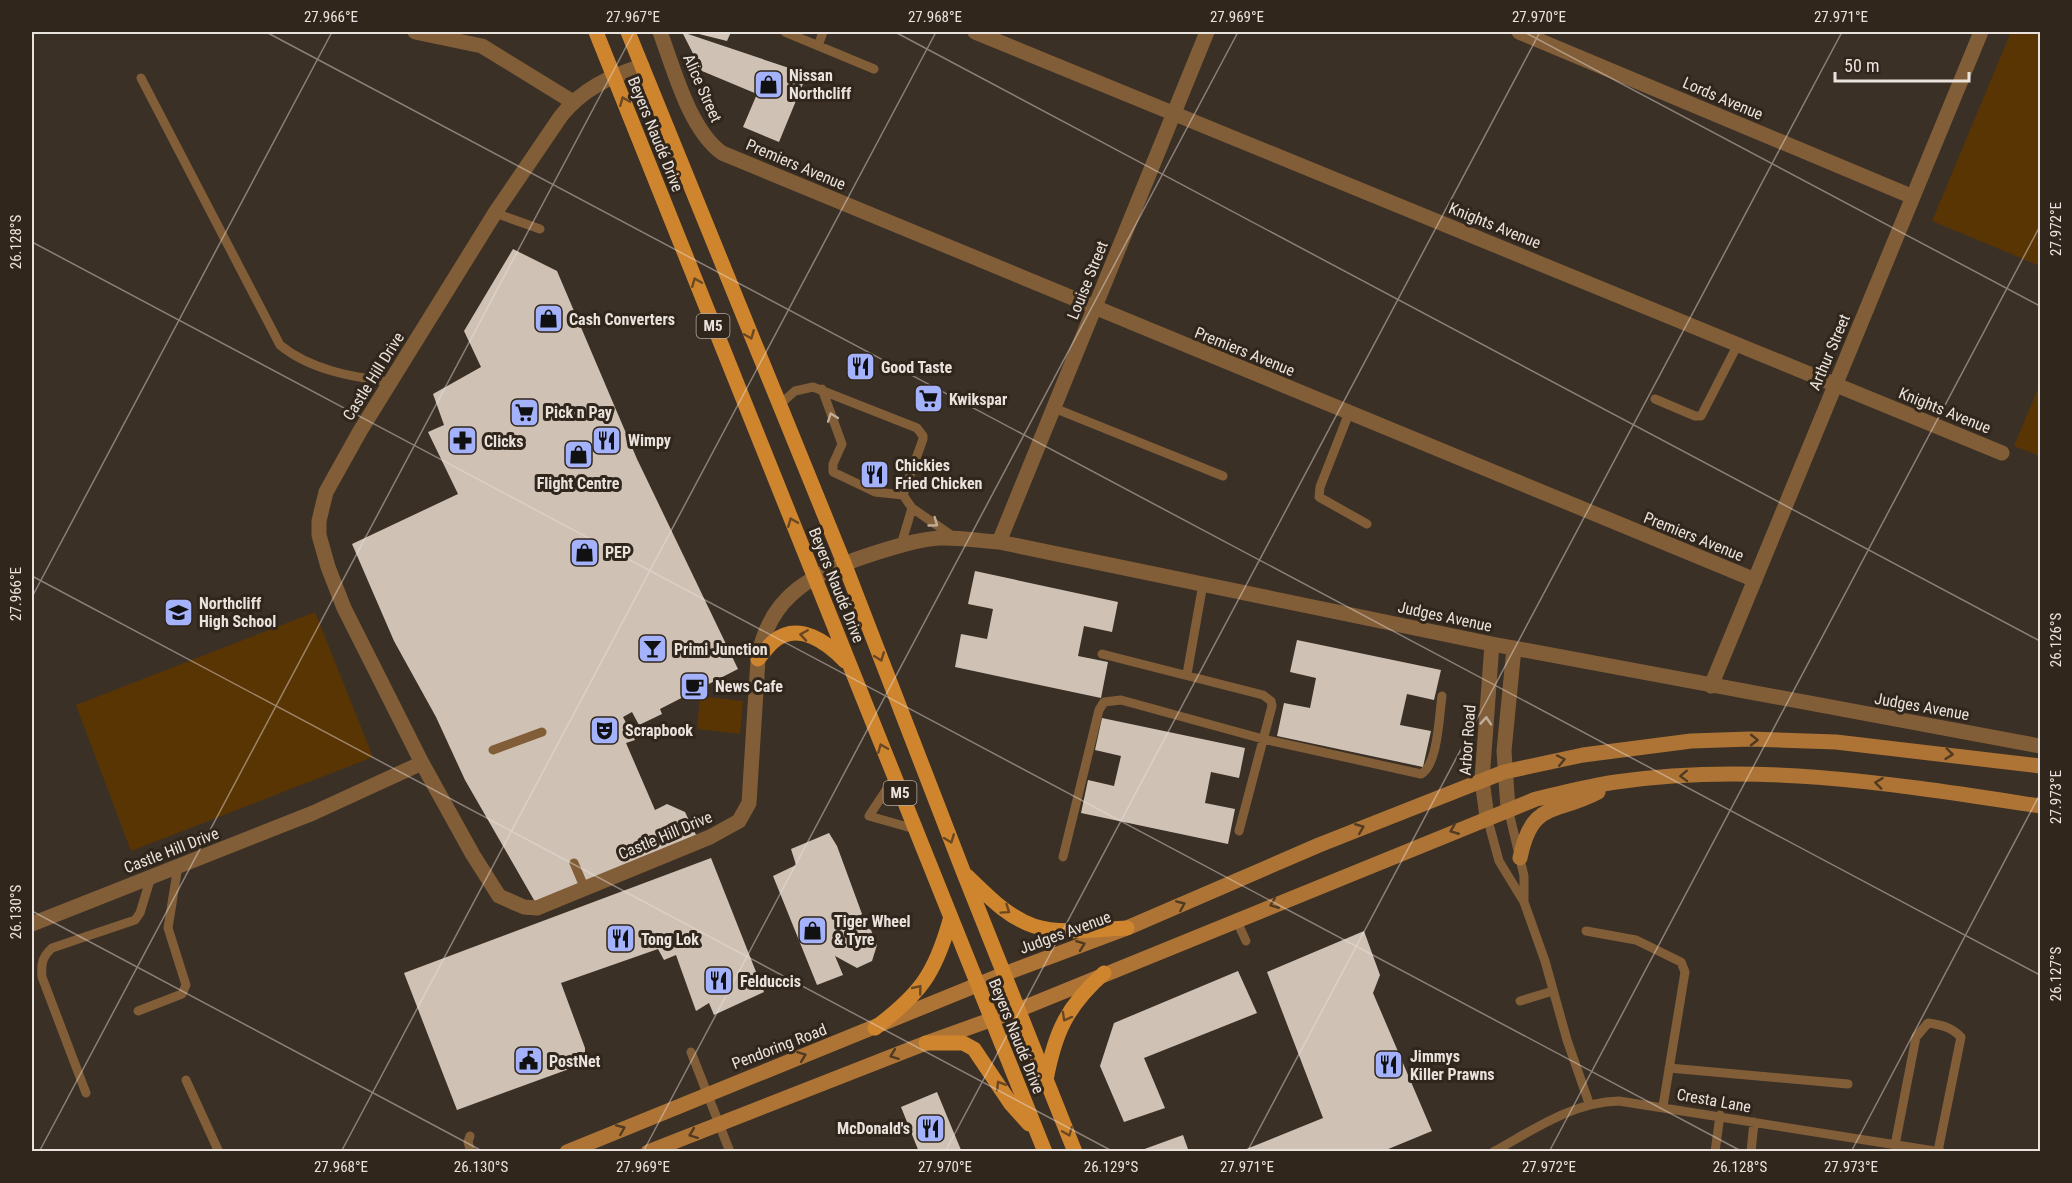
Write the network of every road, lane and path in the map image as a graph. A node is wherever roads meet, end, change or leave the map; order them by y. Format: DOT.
graph roads {
  1 [pos="415,32"];
  2 [pos="596,32"];
  3 [pos="628,32"];
  4 [pos="660,32"];
  5 [pos="785,32"];
  6 [pos="823,32"];
  7 [pos="975,32"];
  8 [pos="1207,32"];
  9 [pos="1520,32"];
  10 [pos="1981,32"];
  11 [pos="818,46"];
  12 [pos="642,66"];
  13 [pos="874,69"];
  14 [pos="614,75"];
  15 [pos="141,78"];
  16 [pos="573,102"];
  17 [pos="1174,113"];
  18 [pos="722,153"];
  19 [pos="1913,197"];
  20 [pos="495,213"];
  21 [pos="540,229"];
  22 [pos="1095,308"];
  23 [pos="1738,344"];
  24 [pos="390,382"];
  25 [pos="1835,384"];
  26 [pos="822,389"];
  27 [pos="1654,399"];
  28 [pos="778,406"];
  29 [pos="1054,408"];
  30 [pos="1349,413"];
  31 [pos="2002,453"];
  32 [pos="1223,476"];
  33 [pos="903,495"];
  34 [pos="912,508"];
  35 [pos="1367,524"];
  36 [pos="955,538"];
  37 [pos="999,542"];
  38 [pos="901,545"];
  39 [pos="844,563"];
  40 [pos="814,576"];
  41 [pos="1755,580"];
  42 [pos="1203,584"];
  43 [pos="1492,644"];
  44 [pos="1514,648"];
  45 [pos="1102,654"];
  46 [pos="758,659"];
  47 [pos="850,666"];
  48 [pos="1187,674"];
  49 [pos="1711,686"];
  50 [pos="1442,696"];
  51 [pos="542,732"];
  52 [pos="1263,739"];
  53 [pos="2040,746"];
  54 [pos="493,750"];
  55 [pos="422,763"];
  56 [pos="2040,766"];
  57 [pos="1504,772"];
  58 [pos="894,778"];
  59 [pos="1482,780"];
  60 [pos="1617,782"];
  61 [pos="2040,806"];
  62 [pos="1508,808"];
  63 [pos="1487,817"];
  64 [pos="915,829"];
  65 [pos="1239,831"];
  66 [pos="1063,857"];
  67 [pos="1520,858"];
  68 [pos="574,863"];
  69 [pos="178,866"];
  70 [pos="963,871"];
  71 [pos="151,877"];
  72 [pos="585,889"];
  73 [pos="1524,902"];
  74 [pos="1236,919"];
  75 [pos="950,920"];
  76 [pos="32,924"];
  77 [pos="1127,928"];
  78 [pos="1586,931"];
  79 [pos="1246,941"];
  80 [pos="1104,973"];
  81 [pos="1004,974"];
  82 [pos="977,986"];
  83 [pos="1553,990"];
  84 [pos="1520,1001"];
  85 [pos="1018,1010"];
  86 [pos="138,1011"];
  87 [pos="990,1020"];
  88 [pos="875,1028"];
  89 [pos="926,1043"];
  90 [pos="691,1052"];
  91 [pos="1669,1068"];
  92 [pos="186,1080"];
  93 [pos="1046,1080"];
  94 [pos="1848,1084"];
  95 [pos="708,1092"];
  96 [pos="86,1093"];
  97 [pos="1589,1103"];
  98 [pos="1663,1106"];
  99 [pos="1720,1115"];
  100 [pos="1754,1122"];
  101 [pos="720,1123"];
  102 [pos="470,1136"];
  103 [pos="1038,1143"];
  104 [pos="1895,1145"];
  105 [pos="1495,1151"];
  106 [pos="1939,1151"];
  107 [pos="219,1152"];
  108 [pos="471,1152"];
  109 [pos="567,1152"];
  110 [pos="648,1152"];
  111 [pos="730,1152"];
  112 [pos="1075,1152"];
  113 [pos="1715,1152"];
  114 [pos="1751,1152"];
  1 -- 16 [label="street"];
  2 -- 14 [label="main road, Beyers Naudé Drive / M5"];
  3 -- 12 [label="main road, Beyers Naudé Drive / M5"];
  4 -- 18 [label="street, Alice Street"];
  5 -- 11 [label="lane"];
  6 -- 11 [label="lane"];
  7 -- 17 [label="street, Knights Avenue"];
  8 -- 17 [label="street, Louise Street"];
  9 -- 19 [label="street, Lords Avenue"];
  10 -- 19 [label="street, Arthur Street"];
  11 -- 13 [label="lane"];
  12 -- 14 [label="street, Castle Hill Drive"];
  12 -- 28 [label="main road, Beyers Naudé Drive / M5, one-way"];
  14 -- 16 [label="street, Castle Hill Drive"];
  40 -- 14 [label="main road, Beyers Naudé Drive / M5, one-way"];
  15 -- 24 [label="lane"];
  16 -- 20 [label="street, Castle Hill Drive"];
  17 -- 22 [label="street, Louise Street"];
  17 -- 23 [label="street, Knights Avenue"];
  18 -- 22 [label="street, Premiers Avenue"];
  19 -- 25 [label="street, Arthur Street"];
  20 -- 21 [label="lane"];
  20 -- 24 [label="street, Castle Hill Drive"];
  22 -- 29 [label="street, Louise Street"];
  22 -- 30 [label="street, Premiers Avenue"];
  23 -- 25 [label="street, Knights Avenue"];
  23 -- 27 [label="lane"];
  24 -- 55 [label="street, Castle Hill Drive"];
  25 -- 31 [label="street, Knights Avenue"];
  25 -- 41 [label="street, Arthur Street"];
  26 -- 28 [label="lane"];
  33 -- 26 [label="lane, one-way"];
  26 -- 33 [label="lane"];
  28 -- 39 [label="main road, Beyers Naudé Drive / M5"];
  29 -- 32 [label="lane"];
  29 -- 37 [label="street, Louise Street"];
  30 -- 35 [label="lane"];
  30 -- 41 [label="street, Premiers Avenue"];
  33 -- 34 [label="lane"];
  34 -- 36 [label="lane, one-way"];
  34 -- 38 [label="lane"];
  36 -- 37 [label="street, Judges Avenue"];
  36 -- 38 [label="street, Judges Avenue"];
  37 -- 42 [label="street, Judges Avenue"];
  38 -- 39 [label="street, Judges Avenue"];
  39 -- 40 [label="street, Castle Hill Drive"];
  39 -- 70 [label="main road, Beyers Naudé Drive / M5, one-way"];
  40 -- 46 [label="street, Castle Hill Drive"];
  40 -- 47 [label="main road, Beyers Naudé Drive / M5"];
  41 -- 49 [label="street, Arthur Street"];
  42 -- 43 [label="street, Judges Avenue"];
  42 -- 48 [label="lane"];
  43 -- 44 [label="street, Judges Avenue"];
  59 -- 43 [label="street, Arbor Road, one-way"];
  44 -- 49 [label="street, Judges Avenue"];
  44 -- 57 [label="street, Arbor Road"];
  45 -- 48 [label="lane"];
  47 -- 46 [label="main road, one-way"];
  46 -- 72 [label="street, Castle Hill Drive"];
  58 -- 47 [label="main road, Beyers Naudé Drive / M5, one-way"];
  48 -- 52 [label="lane"];
  49 -- 53 [label="street, Judges Avenue"];
  50 -- 52 [label="lane"];
  51 -- 54 [label="lane"];
  52 -- 65 [label="lane"];
  52 -- 66 [label="lane"];
  55 -- 69 [label="street, Castle Hill Drive"];
  55 -- 72 [label="street, Castle Hill Drive"];
  57 -- 56 [label="main road, Judges Avenue, one-way"];
  57 -- 59 [label="main road, Judges Avenue"];
  57 -- 62 [label="street, Arbor Road"];
  58 -- 64 [label="main road, Beyers Naudé Drive / M5"];
  58 -- 64 [label="lane"];
  59 -- 63 [label="street, Arbor Road"];
  77 -- 59 [label="main road, Judges Avenue, one-way"];
  61 -- 60 [label="main road, one-way"];
  60 -- 62 [label="main road"];
  60 -- 67 [label="main road"];
  62 -- 63 [label="main road"];
  62 -- 67 [label="lane, Arbor Road"];
  63 -- 73 [label="lane, Arbor Road"];
  63 -- 74 [label="main road, one-way"];
  64 -- 75 [label="main road, Beyers Naudé Drive / M5"];
  67 -- 73 [label="lane, Arbor Road"];
  68 -- 72 [label="lane"];
  69 -- 71 [label="street, Castle Hill Drive"];
  69 -- 86 [label="lane"];
  70 -- 77 [label="main road, one-way"];
  70 -- 81 [label="main road, Beyers Naudé Drive / M5"];
  71 -- 76 [label="street, Castle Hill Drive"];
  71 -- 96 [label="lane"];
  73 -- 83 [label="lane, Arbor Road"];
  74 -- 79 [label="lane"];
  74 -- 80 [label="main road"];
  75 -- 82 [label="main road, Beyers Naudé Drive / M5"];
  88 -- 75 [label="main road, one-way"];
  81 -- 77 [label="main road, Judges Avenue, one-way"];
  78 -- 91 [label="lane"];
  80 -- 85 [label="main road"];
  80 -- 93 [label="main road, one-way"];
  81 -- 82 [label="main road, Pendoring Road"];
  81 -- 85 [label="main road, Beyers Naudé Drive / M5"];
  82 -- 87 [label="main road, Beyers Naudé Drive / M5"];
  82 -- 88 [label="main road, Pendoring Road"];
  83 -- 84 [label="lane"];
  83 -- 97 [label="lane, Arbor Road"];
  85 -- 87 [label="main road"];
  85 -- 93 [label="main road, Beyers Naudé Drive / M5"];
  87 -- 89 [label="main road"];
  87 -- 103 [label="main road, Beyers Naudé Drive / M5"];
  95 -- 88 [label="main road, Pendoring Road, one-way"];
  89 -- 101 [label="main road, one-way"];
  103 -- 89 [label="main road, one-way"];
  90 -- 95 [label="lane"];
  91 -- 94 [label="lane"];
  91 -- 98 [label="lane"];
  92 -- 107 [label="lane"];
  93 -- 112 [label="main road, Beyers Naudé Drive / M5, one-way"];
  95 -- 101 [label="lane"];
  109 -- 95 [label="main road, Pendoring Road, one-way"];
  97 -- 98 [label="lane, Cresta Lane"];
  97 -- 105 [label="lane, Cresta Lane"];
  98 -- 99 [label="lane, Cresta Lane"];
  99 -- 100 [label="lane, Cresta Lane"];
  99 -- 113 [label="lane"];
  100 -- 104 [label="lane, Cresta Lane"];
  100 -- 114 [label="lane"];
  101 -- 110 [label="main road, one-way"];
  101 -- 111 [label="lane"];
  102 -- 108 [label="lane"];
  104 -- 106 [label="lane, Cresta Lane"];
  104 -- 106 [label="lane"];
}
